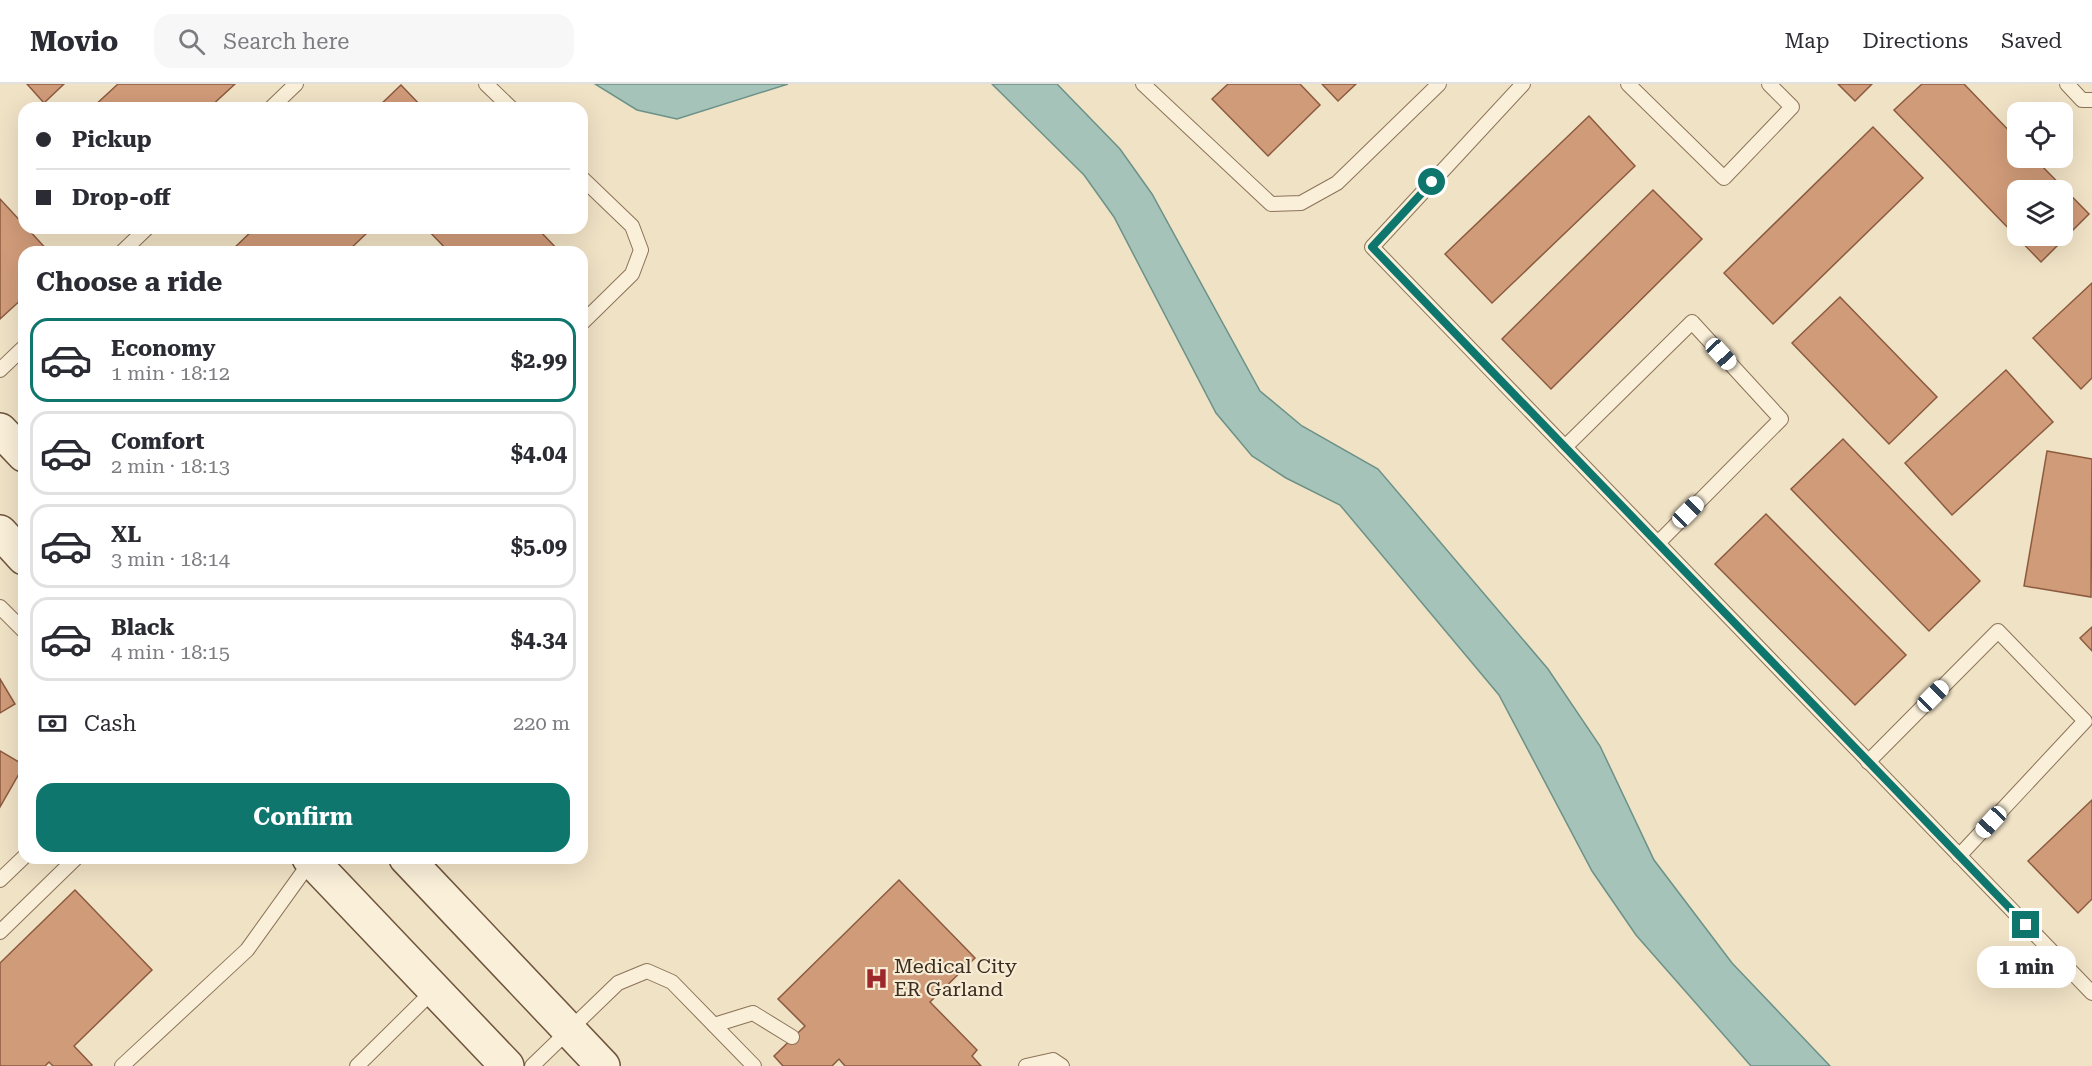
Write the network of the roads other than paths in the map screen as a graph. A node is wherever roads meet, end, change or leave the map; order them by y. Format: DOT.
graph roads {
  1 [pos="296,84"];
  2 [pos="486,84"];
  3 [pos="1143,84"];
  4 [pos="1439,84"];
  5 [pos="1522,84"];
  6 [pos="1628,84"];
  7 [pos="1769,84"];
  8 [pos="2067,84"];
  9 [pos="2092,100"];
  10 [pos="277,102"];
  11 [pos="505,102"];
  12 [pos="588,183"];
  13 [pos="141,234"];
  14 [pos="128,246"];
  15 [pos="588,316"];
  16 [pos="18,353"];
  17 [pos="0,370"];
  18 [pos="0,430"];
  19 [pos="1565,447"];
  20 [pos="18,449"];
  21 [pos="0,532"];
  22 [pos="1658,543"];
  23 [pos="18,552"];
  24 [pos="0,607"];
  25 [pos="18,625"];
  26 [pos="1868,762"];
  27 [pos="1959,856"];
  28 [pos="18,863"];
  29 [pos="70,864"];
  30 [pos="307,864"];
  31 [pos="315,864"];
  32 [pos="412,864"];
  33 [pos="0,880"];
  34 [pos="0,932"];
  35 [pos="434,990"];
  36 [pos="2092,993"];
  37 [pos="714,1025"];
  38 [pos="569,1030"];
  39 [pos="792,1037"];
  40 [pos="122,1066"];
  41 [pos="357,1066"];
  42 [pos="507,1066"];
  43 [pos="532,1066"];
  44 [pos="603,1066"];
  45 [pos="754,1066"];
  46 [pos="1025,1066"];
  47 [pos="1062,1066"];
  1 -- 10 [label="lane"];
  2 -- 11 [label="lane"];
  3 -- 4 [label="lane"];
  5 -- 19 [label="lane"];
  6 -- 7 [label="lane"];
  8 -- 9 [label="lane"];
  12 -- 15 [label="lane"];
  13 -- 14 [label="lane"];
  16 -- 17 [label="lane"];
  18 -- 20 [label="main road"];
  19 -- 22 [label="lane"];
  19 -- 22 [label="lane"];
  21 -- 23 [label="main road"];
  22 -- 26 [label="lane"];
  24 -- 25 [label="lane"];
  26 -- 27 [label="lane"];
  26 -- 27 [label="lane"];
  27 -- 36 [label="lane"];
  28 -- 33 [label="lane"];
  29 -- 34 [label="lane"];
  30 -- 40 [label="lane"];
  31 -- 35 [label="main road"];
  32 -- 38 [label="main road"];
  35 -- 41 [label="lane"];
  35 -- 42 [label="main road"];
  37 -- 38 [label="lane"];
  37 -- 39 [label="lane"];
  37 -- 45 [label="lane"];
  38 -- 43 [label="lane"];
  38 -- 44 [label="main road"];
  46 -- 47 [label="lane"];
}
